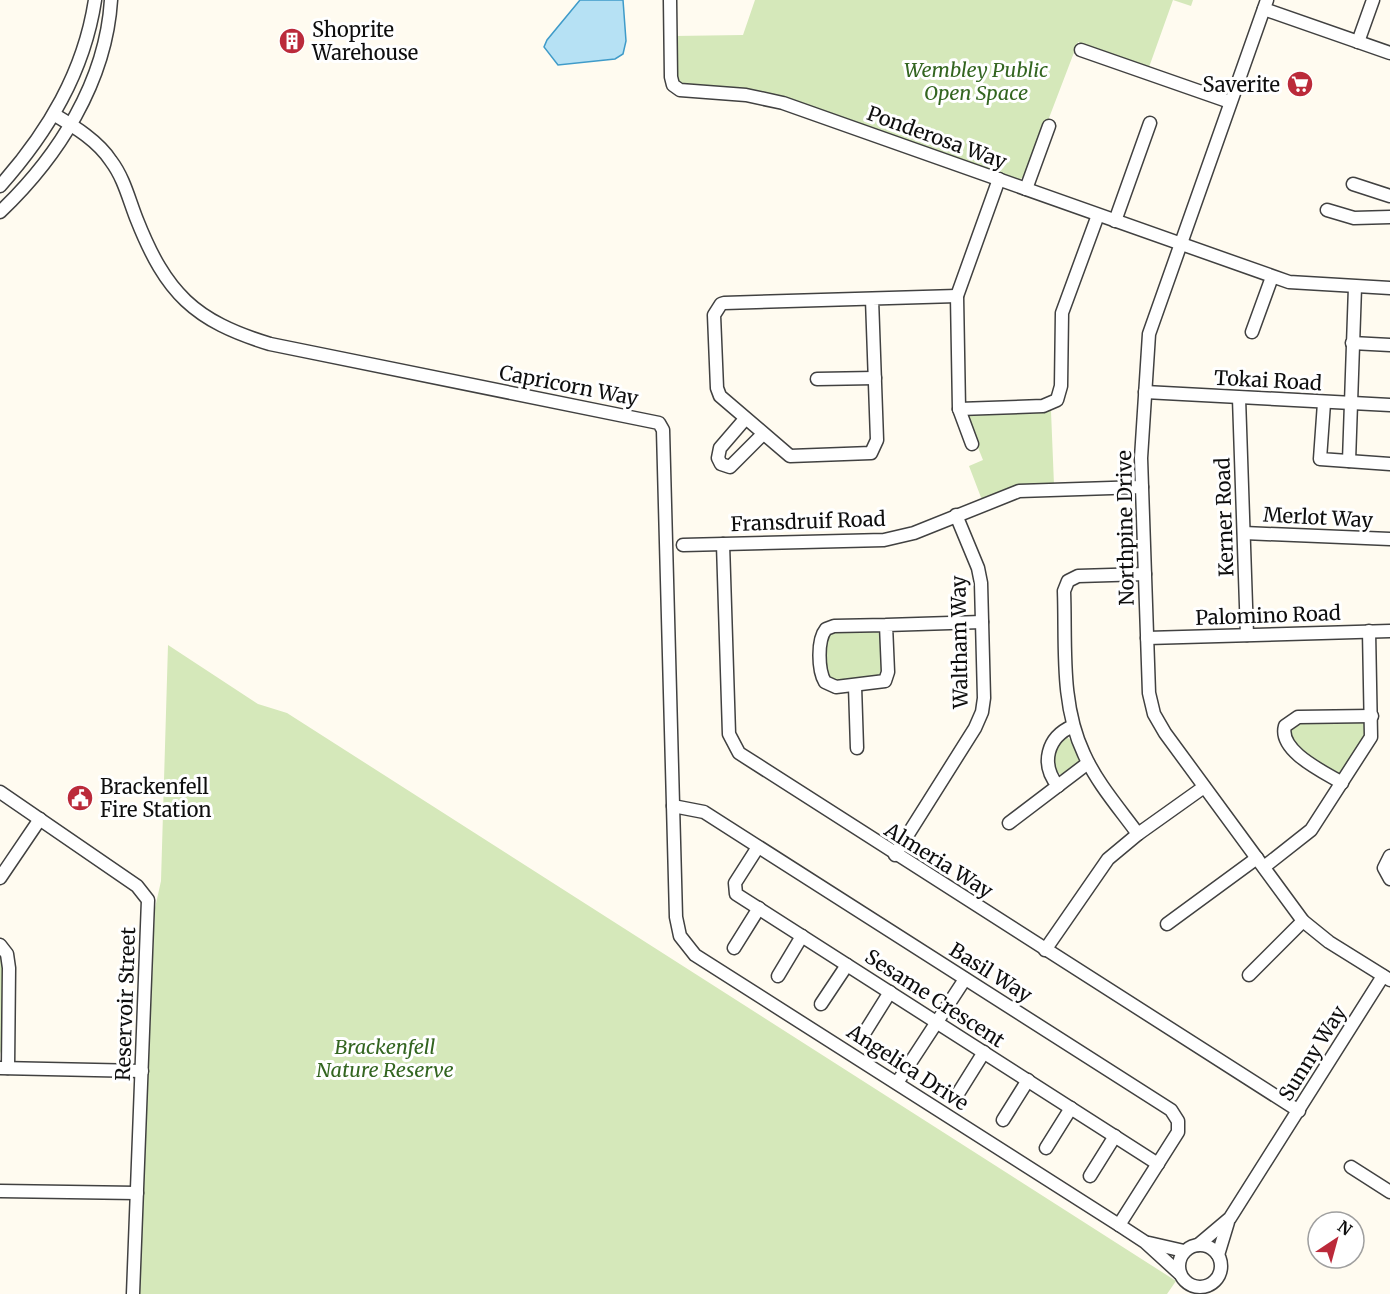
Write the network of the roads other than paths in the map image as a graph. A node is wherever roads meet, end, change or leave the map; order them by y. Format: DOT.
graph roads {
  1 [pos="95,0"];
  2 [pos="111,0"];
  3 [pos="670,0"];
  4 [pos="1373,0"];
  5 [pos="1265,4"];
  6 [pos="1358,42"];
  7 [pos="1081,51"];
  8 [pos="1390,53"];
  9 [pos="1230,102"];
  10 [pos="55,115"];
  11 [pos="1150,123"];
  12 [pos="71,125"];
  13 [pos="1049,126"];
  14 [pos="999,179"];
  15 [pos="1353,184"];
  16 [pos="0,186"];
  17 [pos="1026,189"];
  18 [pos="1390,196"];
  19 [pos="1327,210"];
  20 [pos="0,212"];
  21 [pos="1098,215"];
  22 [pos="1390,217"];
  23 [pos="1115,221"];
  24 [pos="1180,244"];
  25 [pos="1272,277"];
  26 [pos="1355,287"];
  27 [pos="1390,288"];
  28 [pos="957,296"];
  29 [pos="872,299"];
  30 [pos="1252,332"];
  31 [pos="1352,342"];
  32 [pos="1390,345"];
  33 [pos="875,378"];
  34 [pos="817,379"];
  35 [pos="1145,392"];
  36 [pos="1239,398"];
  37 [pos="1324,403"];
  38 [pos="1350,404"];
  39 [pos="1390,405"];
  40 [pos="959,409"];
  41 [pos="745,419"];
  42 [pos="762,434"];
  43 [pos="972,444"];
  44 [pos="1348,461"];
  45 [pos="1390,464"];
  46 [pos="1142,487"];
  47 [pos="956,515"];
  48 [pos="1244,533"];
  49 [pos="1390,539"];
  50 [pos="723,544"];
  51 [pos="683,545"];
  52 [pos="1145,574"];
  53 [pos="982,622"];
  54 [pos="886,625"];
  55 [pos="1390,631"];
  56 [pos="1370,632"];
  57 [pos="1247,635"];
  58 [pos="1147,638"];
  59 [pos="855,686"];
  60 [pos="1372,716"];
  61 [pos="1073,726"];
  62 [pos="857,748"];
  63 [pos="1088,763"];
  64 [pos="1342,783"];
  65 [pos="1058,786"];
  66 [pos="1204,787"];
  67 [pos="0,792"];
  68 [pos="673,806"];
  69 [pos="40,819"];
  70 [pos="1009,823"];
  71 [pos="1138,834"];
  72 [pos="758,847"];
  73 [pos="895,855"];
  74 [pos="1390,856"];
  75 [pos="1261,862"];
  76 [pos="0,878"];
  77 [pos="1390,879"];
  78 [pos="759,908"];
  79 [pos="1304,921"];
  80 [pos="1167,924"];
  81 [pos="680,936"];
  82 [pos="802,936"];
  83 [pos="0,945"];
  84 [pos="734,948"];
  85 [pos="1045,950"];
  86 [pos="847,965"];
  87 [pos="1249,975"];
  88 [pos="778,976"];
  89 [pos="1386,978"];
  90 [pos="965,979"];
  91 [pos="890,992"];
  92 [pos="821,1004"];
  93 [pos="937,1022"];
  94 [pos="865,1032"];
  95 [pos="984,1052"];
  96 [pos="4,1068"];
  97 [pos="142,1071"];
  98 [pos="1028,1080"];
  99 [pos="897,1083"];
  100 [pos="959,1092"];
  101 [pos="1071,1108"];
  102 [pos="1299,1111"];
  103 [pos="1003,1120"];
  104 [pos="1115,1136"];
  105 [pos="1046,1148"];
  106 [pos="1158,1164"];
  107 [pos="1351,1167"];
  108 [pos="1090,1176"];
  109 [pos="0,1191"];
  110 [pos="1390,1192"];
  111 [pos="137,1193"];
  112 [pos="1230,1218"];
  113 [pos="1119,1225"];
  114 [pos="1145,1242"];
  115 [pos="1198,1245"];
  116 [pos="1184,1251"];
  117 [pos="1218,1255"];
  118 [pos="1179,1273"];
  119 [pos="1195,1291"];
  120 [pos="133,1294"];
  1 -- 10 [label="street"];
  2 -- 12 [label="street"];
  3 -- 14 [label="street, Ponderosa Way"];
  4 -- 6 [label="street"];
  5 -- 6 [label="street"];
  5 -- 9 [label="street, Northpine Drive"];
  6 -- 8 [label="street"];
  7 -- 9 [label="street"];
  9 -- 24 [label="street, Northpine Drive"];
  10 -- 12 [label="street"];
  10 -- 16 [label="street"];
  11 -- 23 [label="street"];
  12 -- 20 [label="street"];
  12 -- 68 [label="street, Capricorn Way"];
  13 -- 17 [label="street"];
  14 -- 17 [label="street, Ponderosa Way"];
  14 -- 28 [label="street"];
  15 -- 18 [label="street"];
  17 -- 21 [label="street, Ponderosa Way"];
  19 -- 22 [label="street"];
  21 -- 23 [label="street, Ponderosa Way"];
  21 -- 40 [label="street"];
  23 -- 24 [label="street, Ponderosa Way"];
  24 -- 25 [label="street, Ponderosa Way"];
  24 -- 35 [label="street, Northpine Drive"];
  25 -- 26 [label="street, Ponderosa Way"];
  25 -- 30 [label="street"];
  26 -- 27 [label="street, Ponderosa Way"];
  26 -- 31 [label="street"];
  28 -- 29 [label="street"];
  28 -- 40 [label="street"];
  29 -- 33 [label="street"];
  29 -- 41 [label="street"];
  31 -- 32 [label="street"];
  31 -- 38 [label="street"];
  33 -- 34 [label="street"];
  33 -- 42 [label="street"];
  35 -- 36 [label="street, Tokai Road"];
  35 -- 46 [label="street, Northpine Drive"];
  36 -- 37 [label="street, Tokai Road"];
  36 -- 48 [label="street, Kerner Road"];
  37 -- 38 [label="street, Tokai Road"];
  37 -- 44 [label="street"];
  38 -- 39 [label="street, Tokai Road"];
  38 -- 44 [label="street"];
  40 -- 43 [label="street"];
  41 -- 42 [label="street"];
  41 -- 42 [label="street"];
  44 -- 45 [label="street"];
  46 -- 47 [label="street, Fransdruif Road"];
  46 -- 52 [label="street, Northpine Drive"];
  47 -- 50 [label="street, Fransdruif Road"];
  47 -- 53 [label="street, Waltham Way"];
  48 -- 49 [label="street, Merlot Way"];
  48 -- 57 [label="street, Kerner Road"];
  50 -- 51 [label="street, Fransdruif Road"];
  50 -- 73 [label="street, Almeria Way"];
  52 -- 58 [label="street, Northpine Drive"];
  52 -- 61 [label="street"];
  53 -- 54 [label="street"];
  53 -- 73 [label="street, Waltham Way"];
  54 -- 59 [label="street"];
  54 -- 59 [label="street"];
  55 -- 56 [label="street, Palomino Road"];
  56 -- 57 [label="street, Palomino Road"];
  56 -- 60 [label="street"];
  57 -- 58 [label="street, Palomino Road"];
  58 -- 66 [label="street, Northpine Drive"];
  59 -- 62 [label="street"];
  60 -- 64 [label="street"];
  60 -- 64 [label="street"];
  61 -- 63 [label="street"];
  61 -- 65 [label="street"];
  63 -- 65 [label="street"];
  63 -- 71 [label="street"];
  64 -- 75 [label="street"];
  65 -- 70 [label="street"];
  66 -- 71 [label="street"];
  66 -- 75 [label="street, Northpine Drive"];
  67 -- 69 [label="street, Reservoir Street"];
  68 -- 72 [label="street, Basil Way"];
  68 -- 81 [label="street, Capricorn Way"];
  69 -- 76 [label="street"];
  69 -- 97 [label="street, Reservoir Street"];
  71 -- 85 [label="street"];
  72 -- 78 [label="street, Sesame Crescent"];
  72 -- 90 [label="street, Basil Way"];
  73 -- 85 [label="street, Almeria Way"];
  74 -- 77 [label="street"];
  75 -- 79 [label="street, Northpine Drive"];
  75 -- 80 [label="street"];
  78 -- 82 [label="street, Sesame Crescent"];
  78 -- 84 [label="street"];
  79 -- 87 [label="street"];
  79 -- 89 [label="street, Northpine Drive"];
  81 -- 99 [label="street, Angelica Drive"];
  82 -- 86 [label="street, Sesame Crescent"];
  82 -- 88 [label="street"];
  83 -- 96 [label="street"];
  85 -- 102 [label="street, Almeria Way"];
  86 -- 91 [label="street, Sesame Crescent"];
  86 -- 92 [label="street"];
  89 -- 102 [label="street, Sunny Way"];
  90 -- 93 [label="street"];
  90 -- 106 [label="street, Basil Way"];
  91 -- 93 [label="street, Sesame Crescent"];
  91 -- 94 [label="street"];
  93 -- 95 [label="street, Sesame Crescent"];
  93 -- 99 [label="street"];
  95 -- 98 [label="street, Sesame Crescent"];
  95 -- 100 [label="street"];
  96 -- 97 [label="street"];
  97 -- 111 [label="street, Reservoir Street"];
  98 -- 101 [label="street, Sesame Crescent"];
  98 -- 103 [label="street"];
  99 -- 113 [label="street, Angelica Drive"];
  101 -- 104 [label="street, Sesame Crescent"];
  101 -- 105 [label="street"];
  102 -- 112 [label="street, Sunny Way"];
  104 -- 106 [label="street, Sesame Crescent"];
  104 -- 108 [label="street"];
  106 -- 113 [label="street, Basil Way"];
  107 -- 110 [label="street"];
  109 -- 111 [label="street"];
  111 -- 120 [label="street, Reservoir Street"];
  112 -- 115 [label="street"];
  112 -- 117 [label="street"];
  113 -- 114 [label="street, Angelica Drive"];
  114 -- 116 [label="street"];
  114 -- 118 [label="street"];
  115 -- 116 [label="street"];
  115 -- 117 [label="street"];
  116 -- 118 [label="street"];
  117 -- 119 [label="street"];
  118 -- 119 [label="street"];
}
